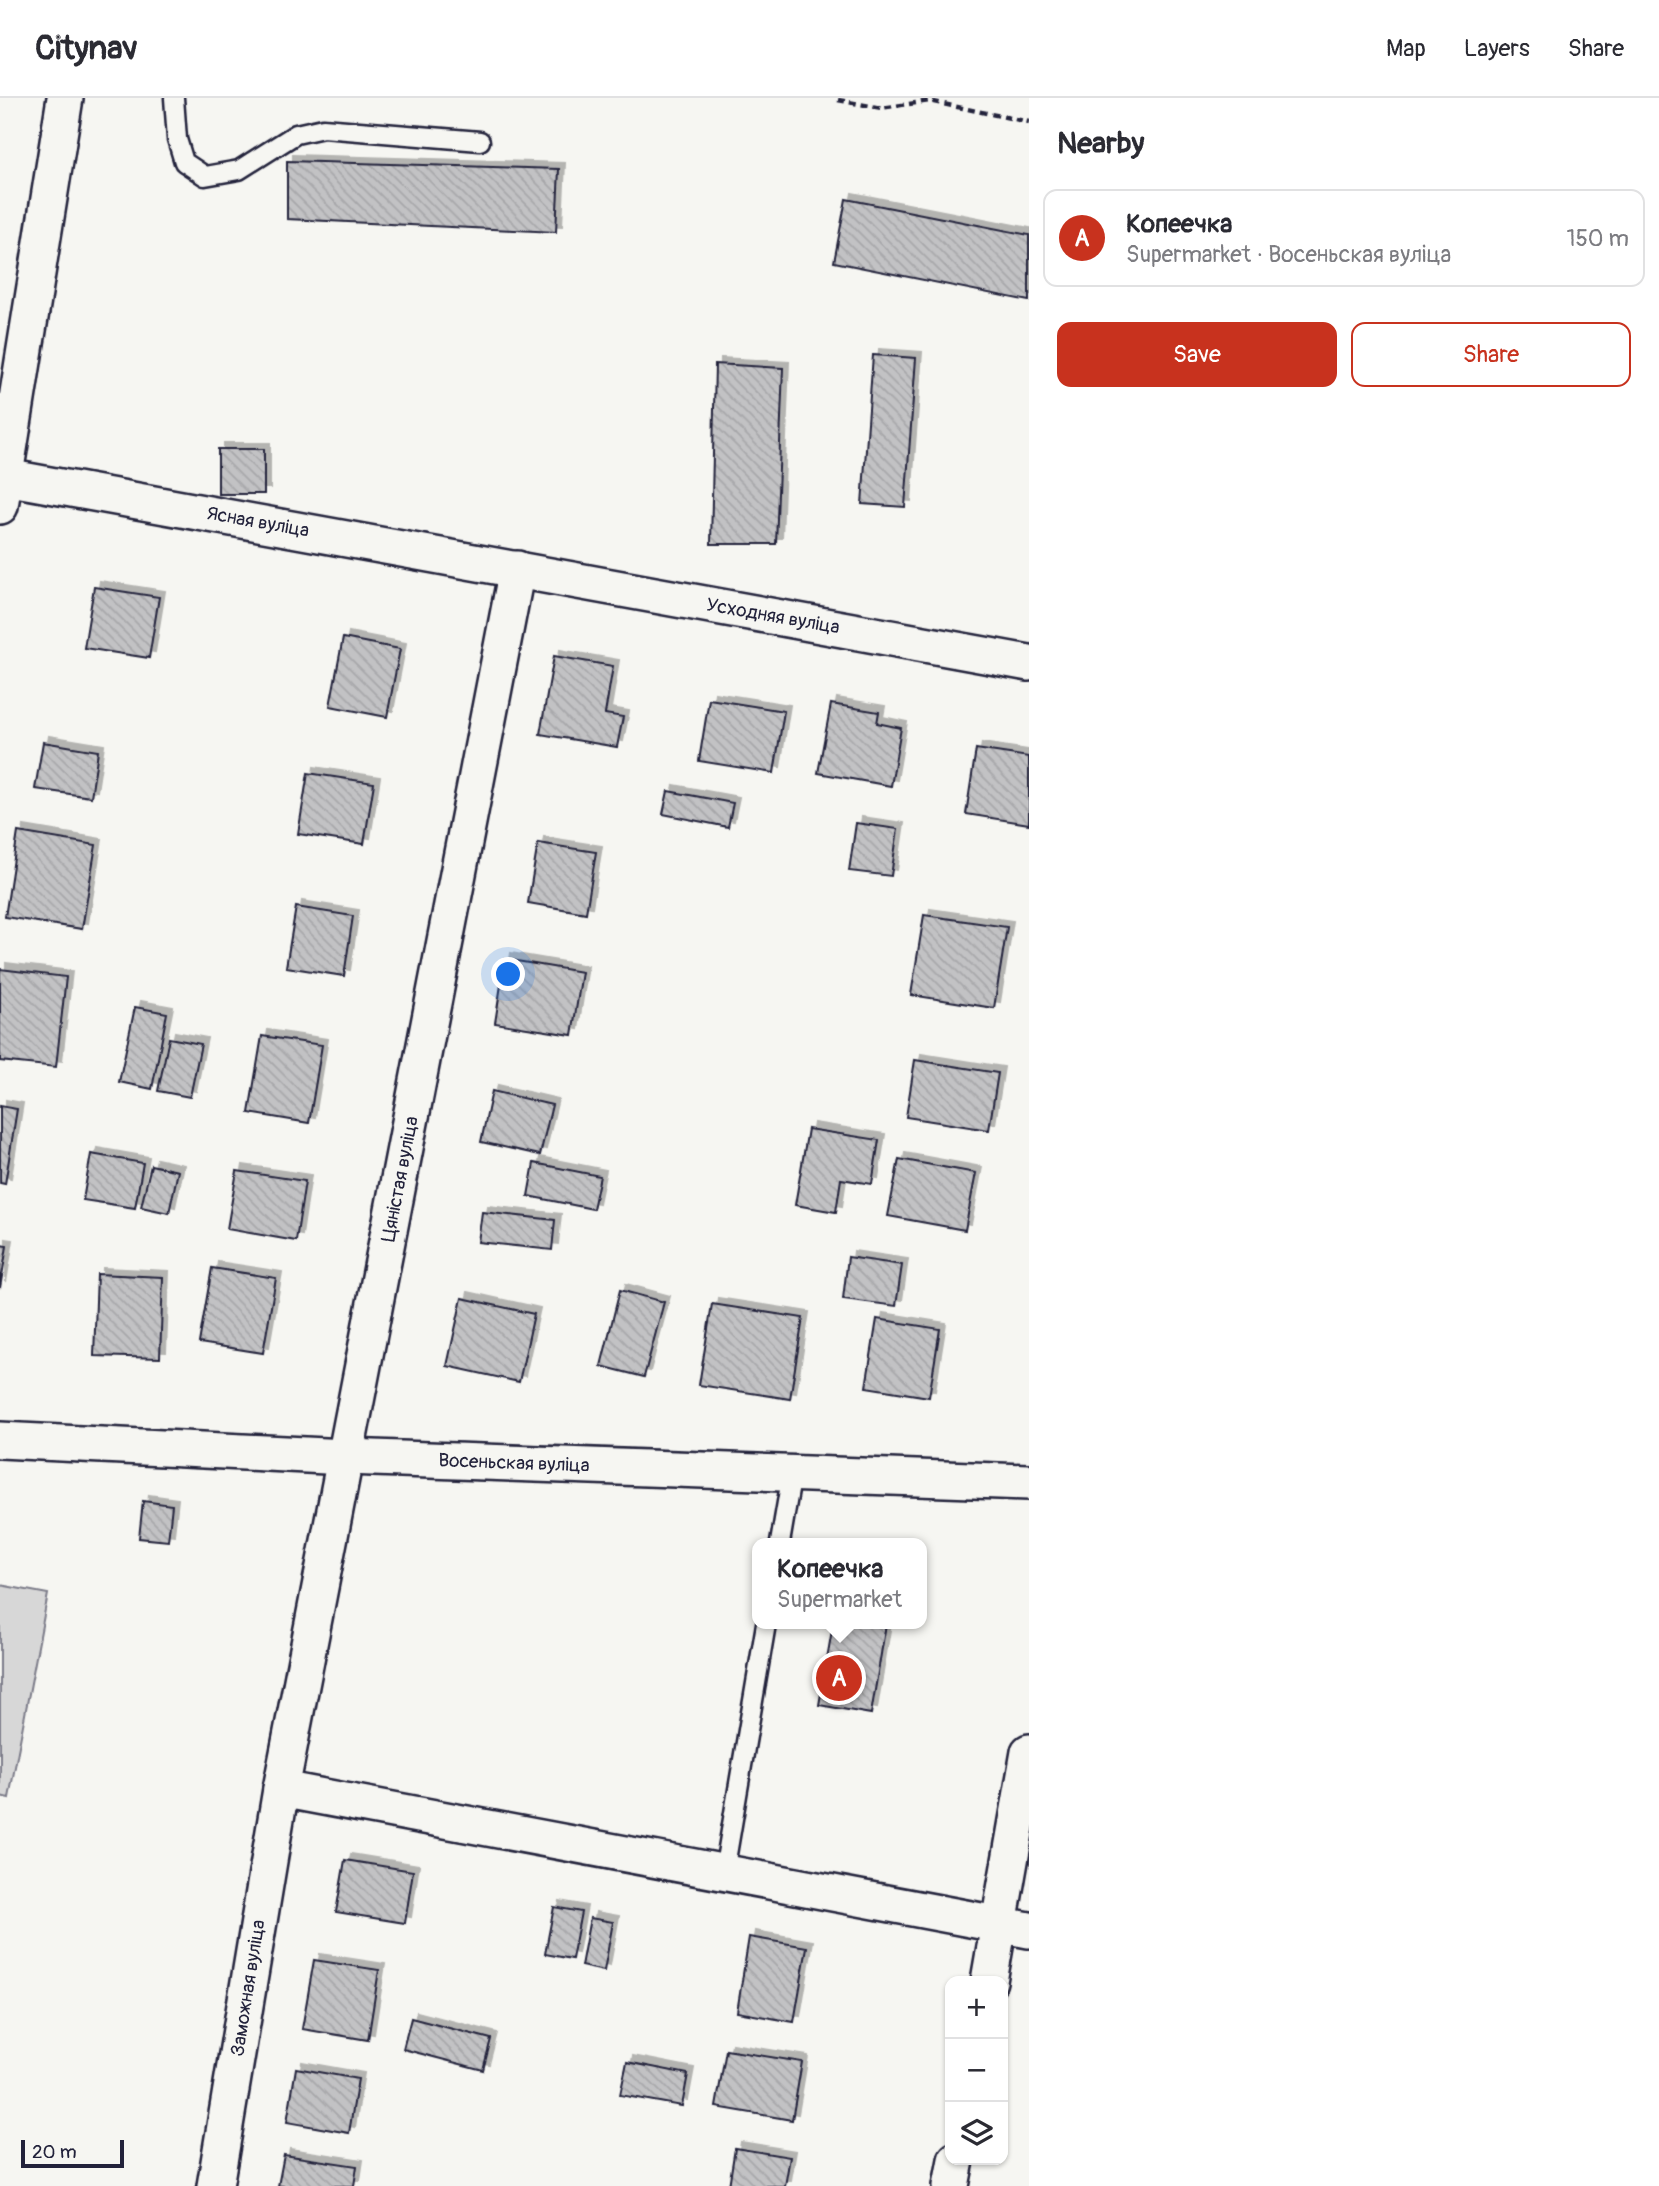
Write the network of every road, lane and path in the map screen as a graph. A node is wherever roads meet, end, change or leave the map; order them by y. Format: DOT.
graph roads {
  1 [pos="65,98"];
  2 [pos="174,98"];
  3 [pos="838,100"];
  4 [pos="1029,122"];
  5 [pos="480,141"];
  6 [pos="2,486"];
  7 [pos="517,569"];
  8 [pos="1029,663"];
  9 [pos="0,1440"];
  10 [pos="346,1457"];
  11 [pos="792,1473"];
  12 [pos="1029,1482"];
  13 [pos="781,1538"];
  14 [pos="765,1629"];
  15 [pos="1029,1752"];
  16 [pos="281,1789"];
  17 [pos="724,1872"];
  18 [pos="1014,1927"];
  19 [pos="991,1976"];
  20 [pos="955,2165"];
  21 [pos="215,2186"];
  22 [pos="951,2186"];
  1 -- 6 [label="street"];
  2 -- 5 [label="lane"];
  3 -- 4 [label="path"];
  6 -- 7 [label="street, Ясная вуліца"];
  7 -- 8 [label="street, Усходняя вуліца"];
  7 -- 10 [label="street, Цяністая вуліца"];
  9 -- 10 [label="street, Восеньская вуліца"];
  10 -- 11 [label="street, Восеньская вуліца"];
  10 -- 16 [label="street, Цяністая вуліца"];
  11 -- 12 [label="street, Восеньская вуліца"];
  11 -- 13 [label="lane"];
  14 -- 17 [label="lane"];
  15 -- 18 [label="street"];
  16 -- 17 [label="street"];
  16 -- 21 [label="street, Заможная вуліца"];
  17 -- 18 [label="street"];
  18 -- 19 [label="street"];
  20 -- 22 [label="street"];
}
